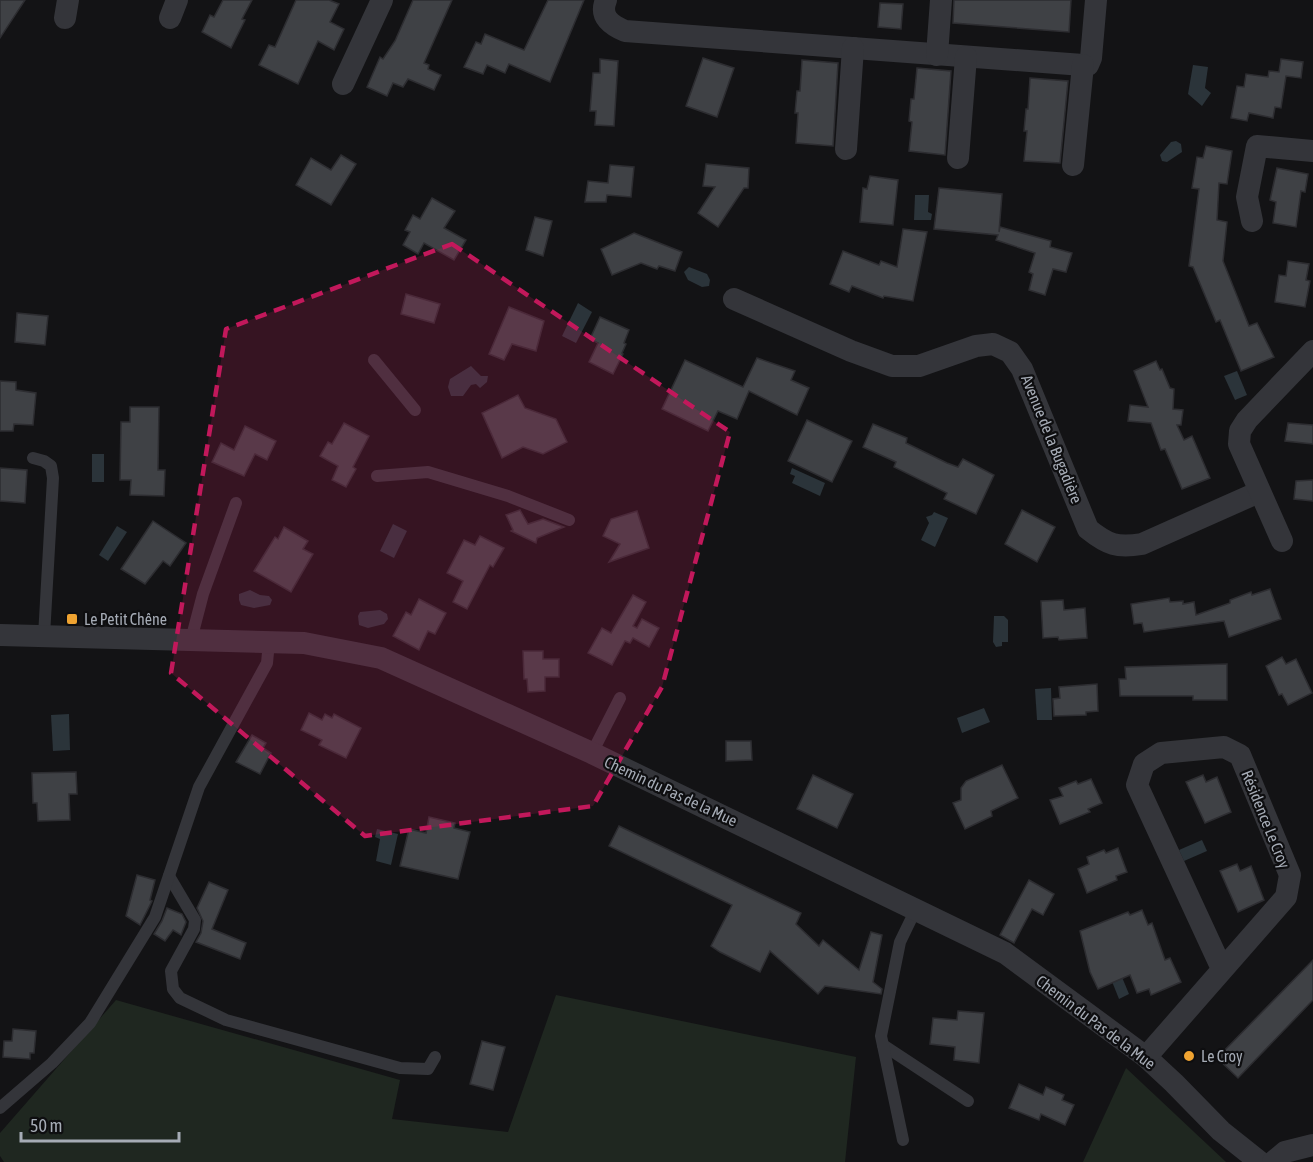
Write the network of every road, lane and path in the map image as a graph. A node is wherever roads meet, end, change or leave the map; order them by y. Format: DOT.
graph roads {
  1 [pos="382,0"];
  2 [pos="606,0"];
  3 [pos="941,0"];
  4 [pos="1096,0"];
  5 [pos="853,48"];
  6 [pos="937,55"];
  7 [pos="966,57"];
  8 [pos="1083,65"];
  9 [pos="343,84"];
  10 [pos="846,149"];
  11 [pos="1313,151"];
  12 [pos="958,158"];
  13 [pos="1074,165"];
  14 [pos="1252,221"];
  15 [pos="735,299"];
  16 [pos="1313,351"];
  17 [pos="374,360"];
  18 [pos="415,410"];
  19 [pos="33,458"];
  20 [pos="377,476"];
  21 [pos="1259,492"];
  22 [pos="236,503"];
  23 [pos="569,520"];
  24 [pos="1282,541"];
  25 [pos="0,635"];
  26 [pos="44,636"];
  27 [pos="191,640"];
  28 [pos="269,642"];
  29 [pos="620,698"];
  30 [pos="592,753"];
  31 [pos="169,876"];
  32 [pos="916,909"];
  33 [pos="1222,969"];
  34 [pos="883,1045"];
  35 [pos="435,1057"];
  36 [pos="1146,1058"];
  37 [pos="968,1101"];
  38 [pos="0,1108"];
  39 [pos="903,1140"];
  40 [pos="1313,1145"];
  41 [pos="1260,1162"];
  42 [pos="1273,1162"];
  1 -- 9 [label="street"];
  2 -- 5 [label="street"];
  3 -- 6 [label="street"];
  4 -- 8 [label="street"];
  5 -- 6 [label="street"];
  5 -- 10 [label="street"];
  6 -- 7 [label="street"];
  7 -- 8 [label="street"];
  7 -- 12 [label="street"];
  8 -- 13 [label="street"];
  11 -- 14 [label="street"];
  15 -- 21 [label="street, Avenue de la Bugadière"];
  16 -- 21 [label="street"];
  17 -- 18 [label="lane"];
  19 -- 26 [label="lane"];
  20 -- 23 [label="lane"];
  21 -- 24 [label="street"];
  22 -- 27 [label="lane"];
  25 -- 26 [label="street, Chemin du Pas de la Mue"];
  26 -- 27 [label="street, Chemin du Pas de la Mue"];
  27 -- 28 [label="street, Chemin du Pas de la Mue"];
  28 -- 30 [label="street, Chemin du Pas de la Mue"];
  28 -- 31 [label="lane"];
  29 -- 30 [label="lane"];
  30 -- 32 [label="street, Chemin du Pas de la Mue"];
  31 -- 35 [label="lane"];
  31 -- 38 [label="lane"];
  32 -- 34 [label="lane"];
  32 -- 36 [label="street, Chemin du Pas de la Mue"];
  33 -- 33 [label="street, Résidence Le Croy"];
  33 -- 36 [label="street, Résidence Le Croy"];
  34 -- 37 [label="lane"];
  34 -- 39 [label="lane"];
  36 -- 41 [label="street, Chemin du Pas de la Mue"];
  40 -- 42 [label="street"];
}
